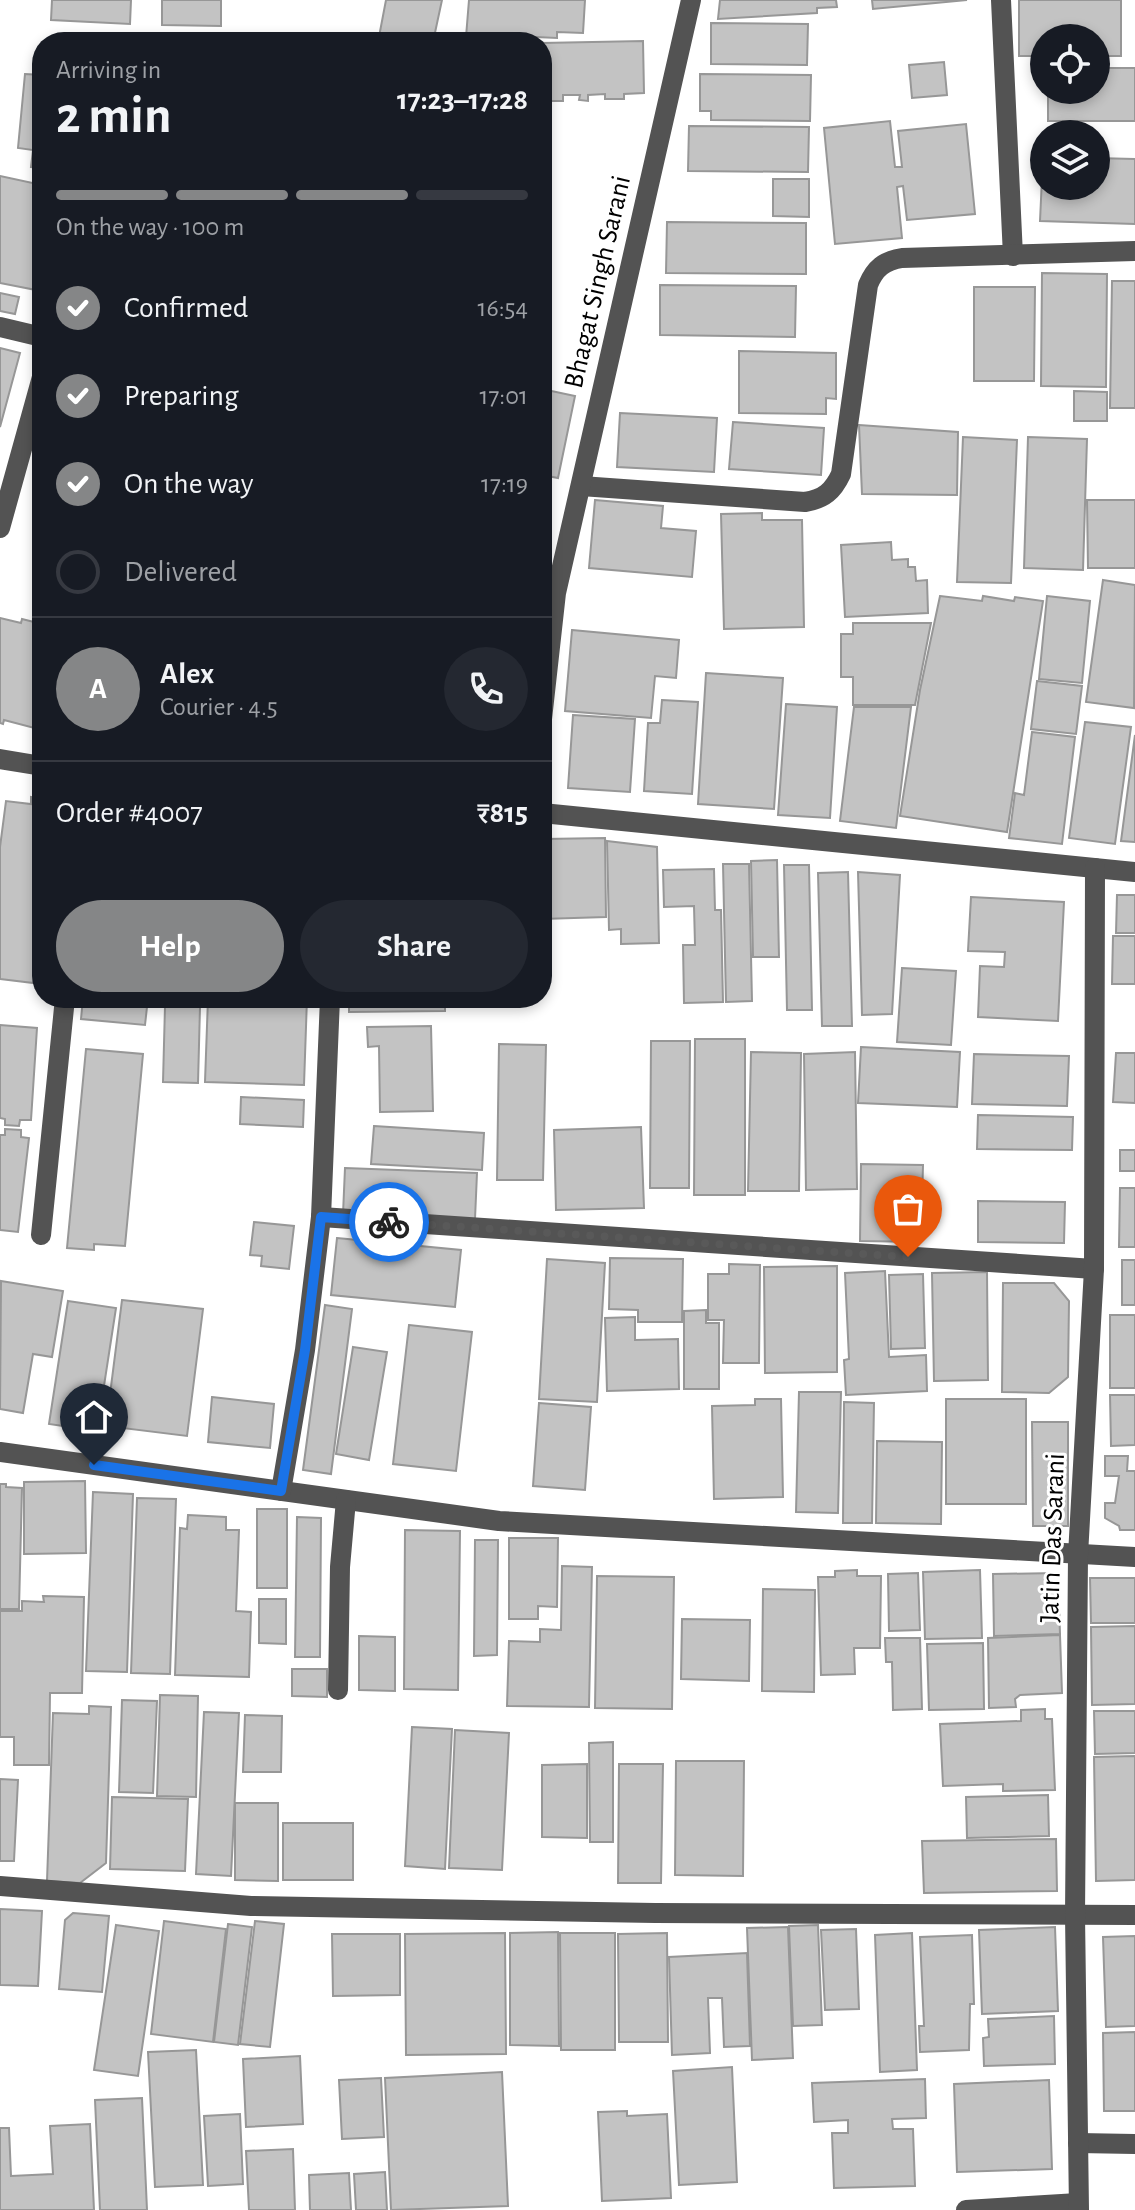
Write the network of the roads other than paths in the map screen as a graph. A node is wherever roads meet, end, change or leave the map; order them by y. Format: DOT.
graph roads {
  1 [pos="691,0"];
  2 [pos="1001,0"];
  3 [pos="1135,251"];
  4 [pos="1013,256"];
  5 [pos="0,327"];
  6 [pos="32,335"];
  7 [pos="32,413"];
  8 [pos="581,486"];
  9 [pos="0,528"];
  10 [pos="552,629"];
  11 [pos="0,759"];
  12 [pos="32,764"];
  13 [pos="552,814"];
  14 [pos="1095,868"];
  15 [pos="1135,872"];
  16 [pos="64,1008"];
  17 [pos="330,1008"];
  18 [pos="321,1217"];
  19 [pos="41,1235"];
  20 [pos="1094,1269"];
  21 [pos="0,1452"];
  22 [pos="281,1491"];
  23 [pos="346,1500"];
  24 [pos="1078,1555"];
  25 [pos="1135,1557"];
  26 [pos="338,1690"];
  27 [pos="0,1886"];
  28 [pos="1075,1915"];
  29 [pos="1135,1915"];
  30 [pos="1078,2143"];
  31 [pos="1135,2144"];
  32 [pos="1079,2207"];
  33 [pos="966,2210"];
  1 -- 8 [label="street, Bhagat Singh Sarani"];
  2 -- 4 [label="street"];
  3 -- 4 [label="street"];
  4 -- 8 [label="street"];
  5 -- 6 [label="street"];
  7 -- 9 [label="street"];
  8 -- 10 [label="street, Bhagat Singh Sarani"];
  11 -- 12 [label="street"];
  13 -- 14 [label="street"];
  14 -- 15 [label="street"];
  14 -- 20 [label="street, Jatin Das Sarani"];
  16 -- 19 [label="street"];
  17 -- 18 [label="street"];
  18 -- 20 [label="street"];
  18 -- 22 [label="street"];
  20 -- 24 [label="street, Jatin Das Sarani"];
  21 -- 22 [label="street"];
  22 -- 23 [label="street"];
  23 -- 24 [label="street"];
  23 -- 26 [label="street"];
  24 -- 25 [label="street"];
  24 -- 28 [label="street, Jatin Das Sarani"];
  27 -- 28 [label="street"];
  28 -- 29 [label="street"];
  28 -- 30 [label="street, Jatin Das Sarani"];
  30 -- 31 [label="street"];
  30 -- 32 [label="street, Jatin Das Sarani"];
  32 -- 33 [label="street"];
}
